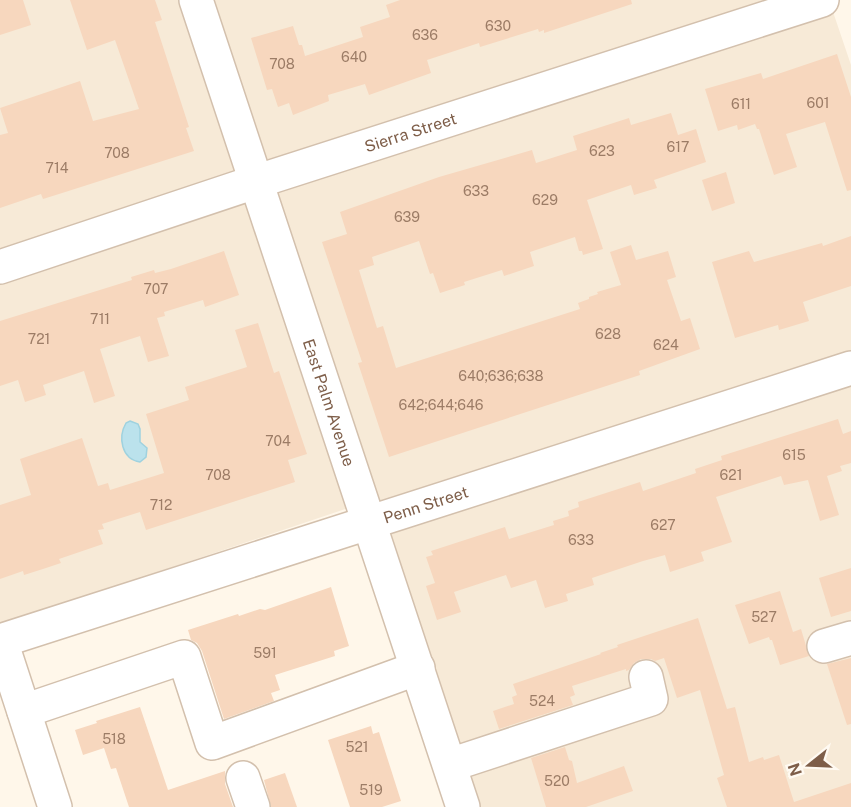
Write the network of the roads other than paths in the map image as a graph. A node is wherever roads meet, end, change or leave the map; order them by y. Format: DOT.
graph roads {
  1 [pos="196,0"];
  2 [pos="822,0"];
  3 [pos="255,182"];
  4 [pos="0,267"];
  5 [pos="851,368"];
  6 [pos="370,522"];
  7 [pos="0,641"];
  8 [pos="418,668"];
  9 [pos="646,677"];
  10 [pos="24,711"];
  11 [pos="450,765"];
  12 [pos="55,807"];
  13 [pos="463,807"];
  1 -- 3 [label="street, East Palm Avenue"];
  2 -- 3 [label="street, Sierra Street"];
  3 -- 4 [label="street, Sierra Street"];
  3 -- 6 [label="street, East Palm Avenue"];
  5 -- 6 [label="street, Penn Street"];
  6 -- 7 [label="street, Penn Street"];
  6 -- 8 [label="street, East Palm Avenue"];
  7 -- 10 [label="street"];
  8 -- 10 [label="street"];
  8 -- 11 [label="street, East Palm Avenue"];
  9 -- 11 [label="street"];
  10 -- 12 [label="street"];
  11 -- 13 [label="street, East Palm Avenue"];
}
